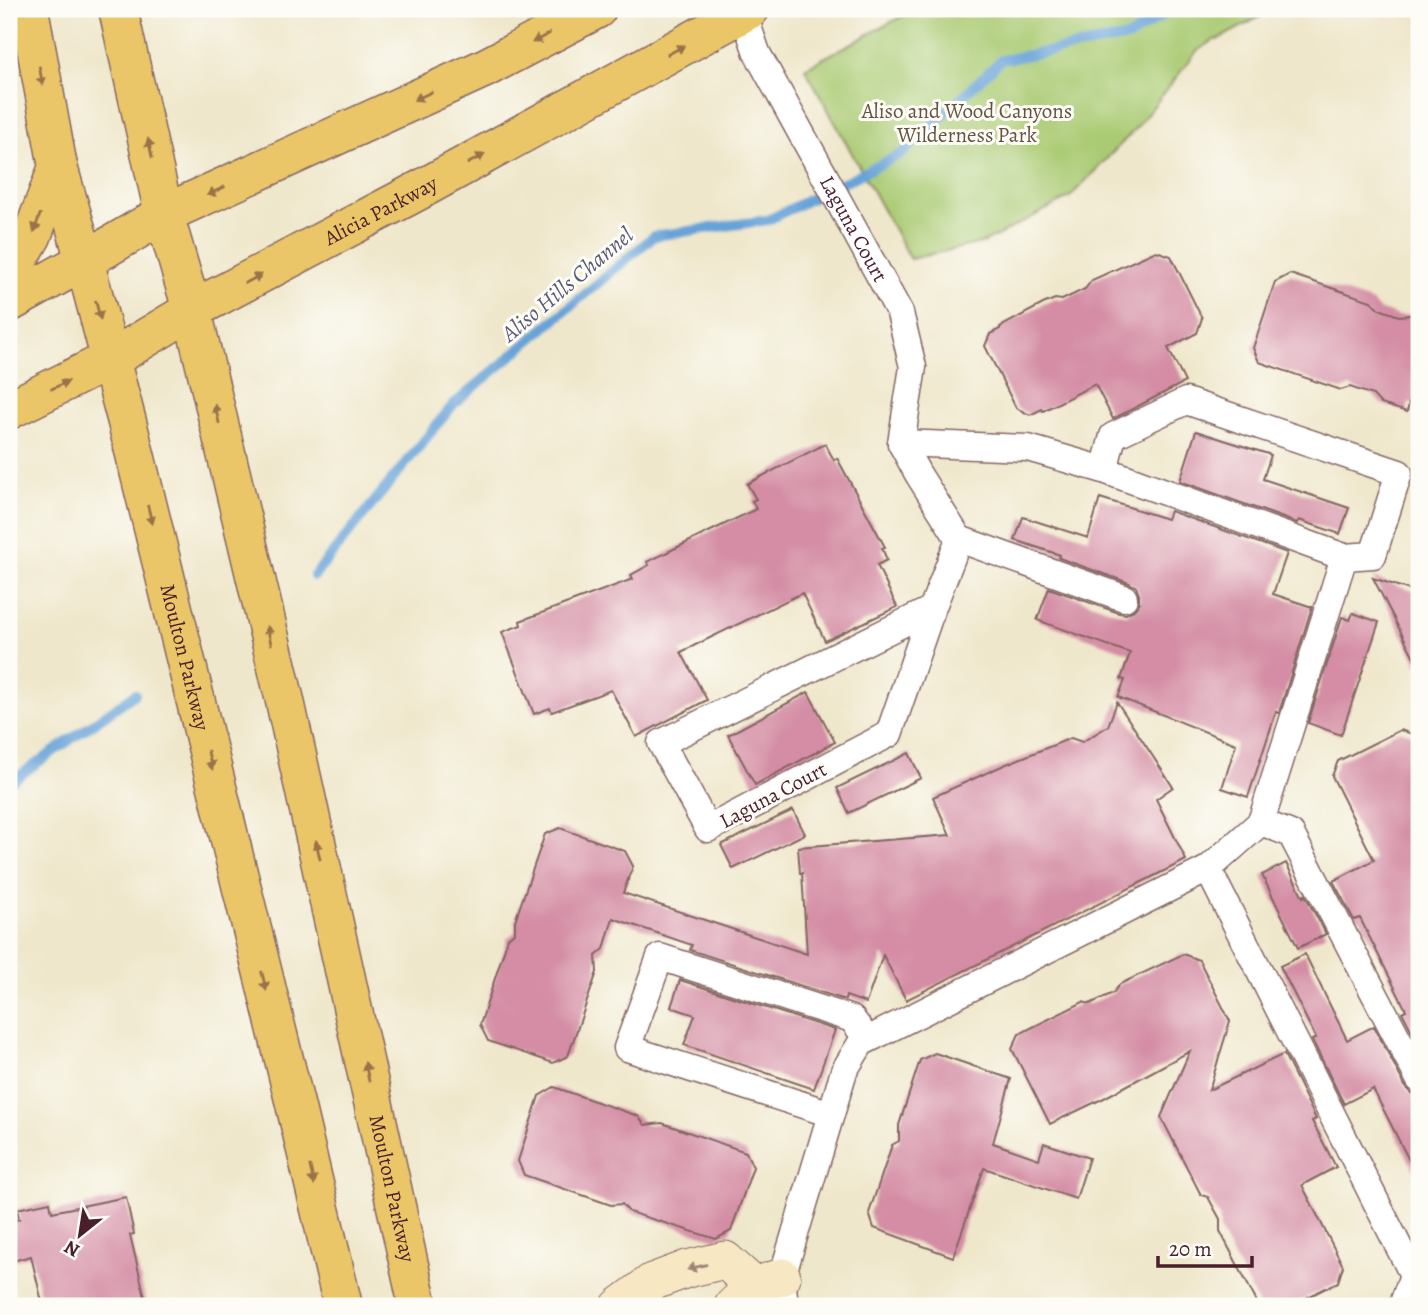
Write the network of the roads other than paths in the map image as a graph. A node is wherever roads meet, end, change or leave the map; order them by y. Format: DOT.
graph roads {
  1 [pos="29,9"];
  2 [pos="118,9"];
  3 [pos="597,9"];
  4 [pos="745,10"];
  5 [pos="58,167"];
  6 [pos="164,214"];
  7 [pos="85,261"];
  8 [pos="9,275"];
  9 [pos="9,303"];
  10 [pos="192,310"];
  11 [pos="111,359"];
  12 [pos="9,410"];
  13 [pos="901,443"];
  14 [pos="1104,470"];
  15 [pos="959,539"];
  16 [pos="1344,557"];
  17 [pos="1124,598"];
  18 [pos="932,609"];
  19 [pos="1261,822"];
  20 [pos="1209,869"];
  21 [pos="867,1039"];
  22 [pos="1419,1079"];
  23 [pos="831,1114"];
  24 [pos="1416,1273"];
  25 [pos="763,1294"];
  26 [pos="343,1306"];
  27 [pos="418,1306"];
  28 [pos="620,1306"];
  29 [pos="1402,1306"];
  1 -- 5 [label="main road, Moulton Parkway, one-way"];
  6 -- 2 [label="main road, Moulton Parkway, one-way"];
  3 -- 6 [label="main road, one-way"];
  10 -- 4 [label="main road, Alicia Parkway, one-way"];
  4 -- 13 [label="street, Laguna Court"];
  5 -- 7 [label="main road, Moulton Parkway"];
  5 -- 8 [label="main road, one-way"];
  6 -- 7 [label="main road"];
  6 -- 10 [label="main road, Moulton Parkway"];
  7 -- 9 [label="main road"];
  7 -- 11 [label="main road, Moulton Parkway, one-way"];
  10 -- 11 [label="main road, Alicia Parkway"];
  27 -- 10 [label="main road, Moulton Parkway, one-way"];
  12 -- 11 [label="main road, Alicia Parkway, one-way"];
  11 -- 26 [label="main road, Moulton Parkway, one-way"];
  13 -- 14 [label="street"];
  13 -- 15 [label="street"];
  14 -- 16 [label="street"];
  14 -- 16 [label="street"];
  15 -- 17 [label="street"];
  15 -- 18 [label="street, Laguna Court"];
  16 -- 19 [label="street"];
  18 -- 18 [label="street, Laguna Court"];
  19 -- 20 [label="street"];
  19 -- 22 [label="street"];
  20 -- 21 [label="street"];
  20 -- 24 [label="street"];
  21 -- 23 [label="street"];
  21 -- 23 [label="street"];
  23 -- 25 [label="street"];
  24 -- 29 [label="street"];
  25 -- 28 [label="street, one-way"];
}
